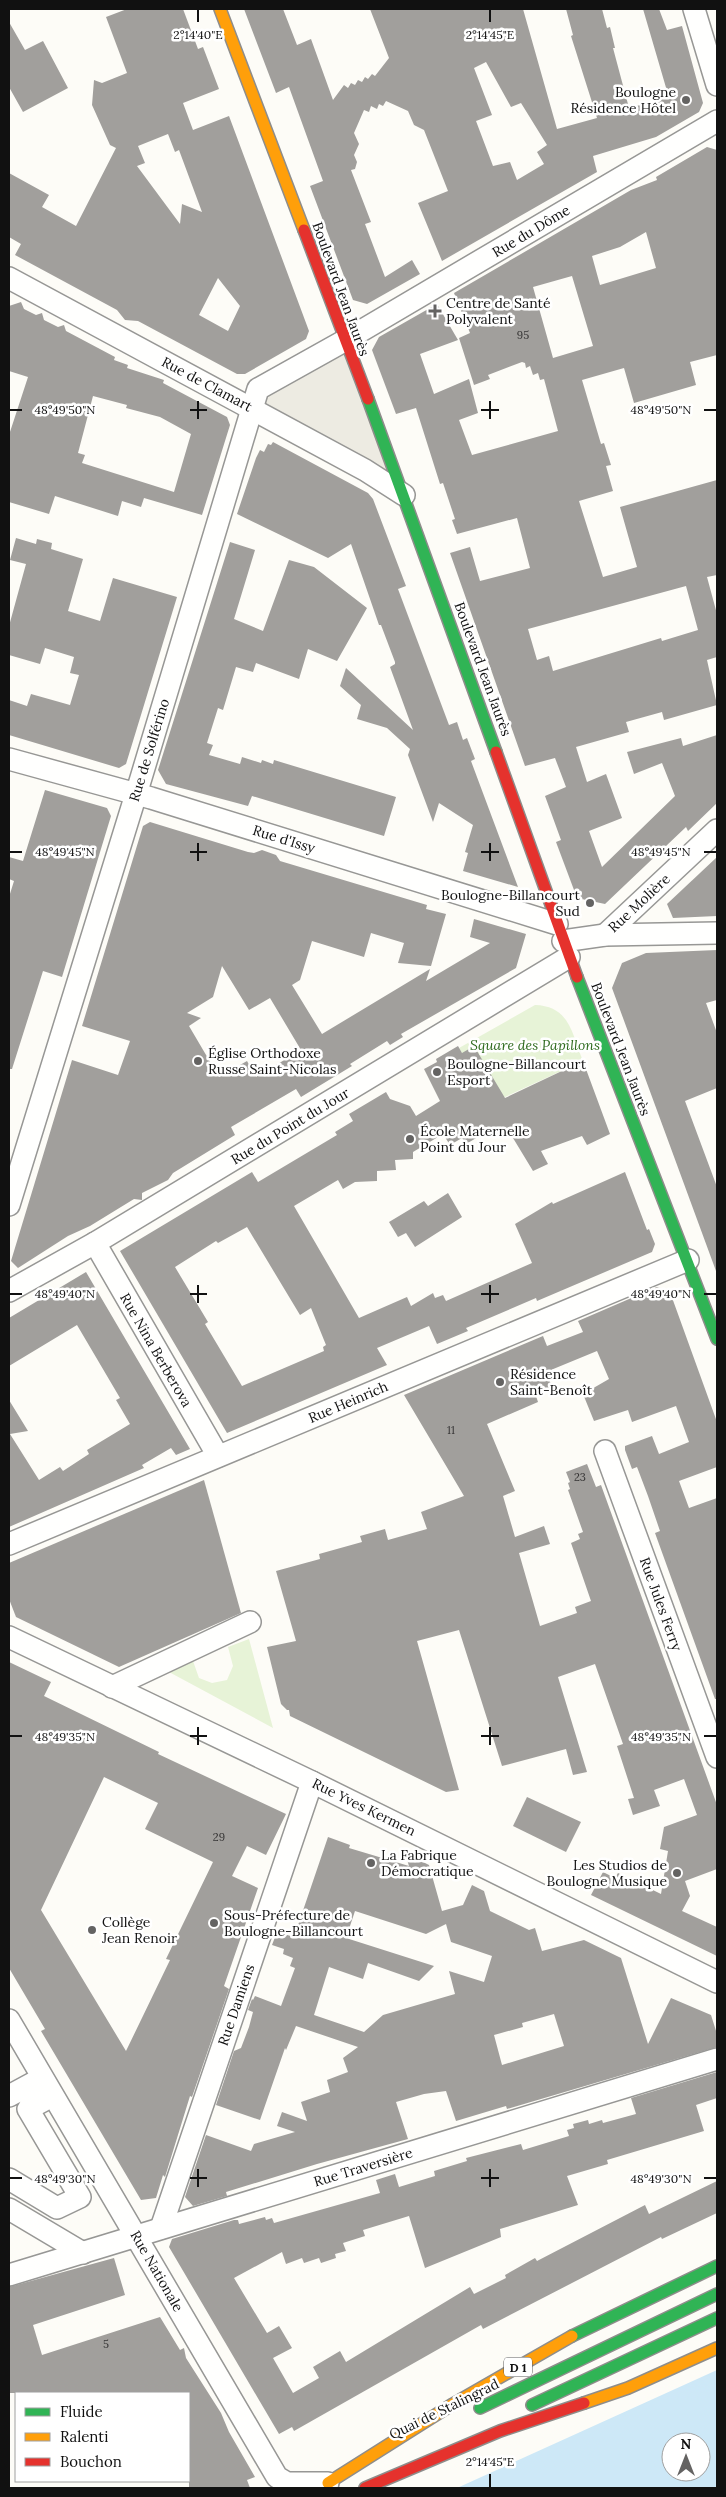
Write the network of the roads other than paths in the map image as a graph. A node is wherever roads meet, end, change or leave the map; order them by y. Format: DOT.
graph roads {
  1 [pos="220,9"];
  2 [pos="694,9"];
  3 [pos="717,85"];
  4 [pos="717,121"];
  5 [pos="9,278"];
  6 [pos="344,341"];
  7 [pos="252,408"];
  8 [pos="404,495"];
  9 [pos="9,759"];
  10 [pos="136,795"];
  11 [pos="717,830"];
  12 [pos="717,933"];
  13 [pos="605,935"];
  14 [pos="563,941"];
  15 [pos="9,1205"];
  16 [pos="95,1243"];
  17 [pos="688,1260"];
  18 [pos="9,1291"];
  19 [pos="717,1339"];
  20 [pos="605,1451"];
  21 [pos="218,1456"];
  22 [pos="9,1544"];
  23 [pos="250,1622"];
  24 [pos="9,1638"];
  25 [pos="112,1687"];
  26 [pos="717,1757"];
  27 [pos="312,1782"];
  28 [pos="717,1982"];
  29 [pos="9,2020"];
  30 [pos="717,2059"];
  31 [pos="9,2096"];
  32 [pos="9,2179"];
  33 [pos="9,2209"];
  34 [pos="161,2228"];
  35 [pos="137,2236"];
  36 [pos="83,2253"];
  37 [pos="717,2266"];
  38 [pos="9,2275"];
  39 [pos="717,2294"];
  40 [pos="717,2318"];
  41 [pos="717,2348"];
  42 [pos="468,2414"];
  43 [pos="500,2431"];
  44 [pos="424,2436"];
  45 [pos="324,2486"];
  46 [pos="366,2488"];
  1 -- 6 [label="main road, Boulevard Jean Jaurès"];
  2 -- 3 [label="street"];
  4 -- 6 [label="street, Rue du Dôme"];
  5 -- 7 [label="street, Rue de Clamart"];
  6 -- 7 [label="street, Rue de Solférino"];
  6 -- 8 [label="main road, Boulevard Jean Jaurès"];
  7 -- 8 [label="street, Rue de Clamart"];
  7 -- 10 [label="street, Rue de Solférino"];
  8 -- 14 [label="main road, Boulevard Jean Jaurès"];
  9 -- 10 [label="street, Rue d'Issy"];
  10 -- 14 [label="street, Rue d'Issy"];
  10 -- 15 [label="street, Rue de Solférino"];
  11 -- 13 [label="street, Rue Molière"];
  12 -- 13 [label="street, Rue du Point du Jour"];
  13 -- 14 [label="street, Rue du Point du Jour"];
  14 -- 16 [label="street, Rue du Point du Jour"];
  14 -- 17 [label="main road, Boulevard Jean Jaurès"];
  16 -- 18 [label="street, Rue du Point du Jour"];
  16 -- 21 [label="street, Rue Nina Berberova"];
  17 -- 19 [label="main road, Boulevard Jean Jaurès"];
  17 -- 21 [label="street, Rue Heinrich"];
  20 -- 26 [label="street, Rue Jules Ferry"];
  21 -- 22 [label="street, Rue Heinrich"];
  23 -- 25 [label="street"];
  24 -- 25 [label="street, Rue Yves Kermen"];
  25 -- 27 [label="street, Rue Yves Kermen"];
  27 -- 28 [label="street, Rue Yves Kermen"];
  27 -- 34 [label="street, Rue Damiens"];
  29 -- 35 [label="street, Rue Nationale"];
  30 -- 34 [label="street, Rue Traversière"];
  31 -- 32 [label="street"];
  33 -- 36 [label="street"];
  34 -- 35 [label="street, Rue Traversière"];
  35 -- 36 [label="street, Rue Traversière"];
  35 -- 45 [label="street, Rue Nationale"];
  36 -- 38 [label="street, Rue Traversière"];
  37 -- 45 [label="main road, D 1"];
  39 -- 42 [label="main road, Quai de Stalingrad / D 1"];
  40 -- 43 [label="main road"];
  41 -- 43 [label="main road"];
  43 -- 46 [label="main road"];
  44 -- 45 [label="main road, Quai de Stalingrad"];
}
